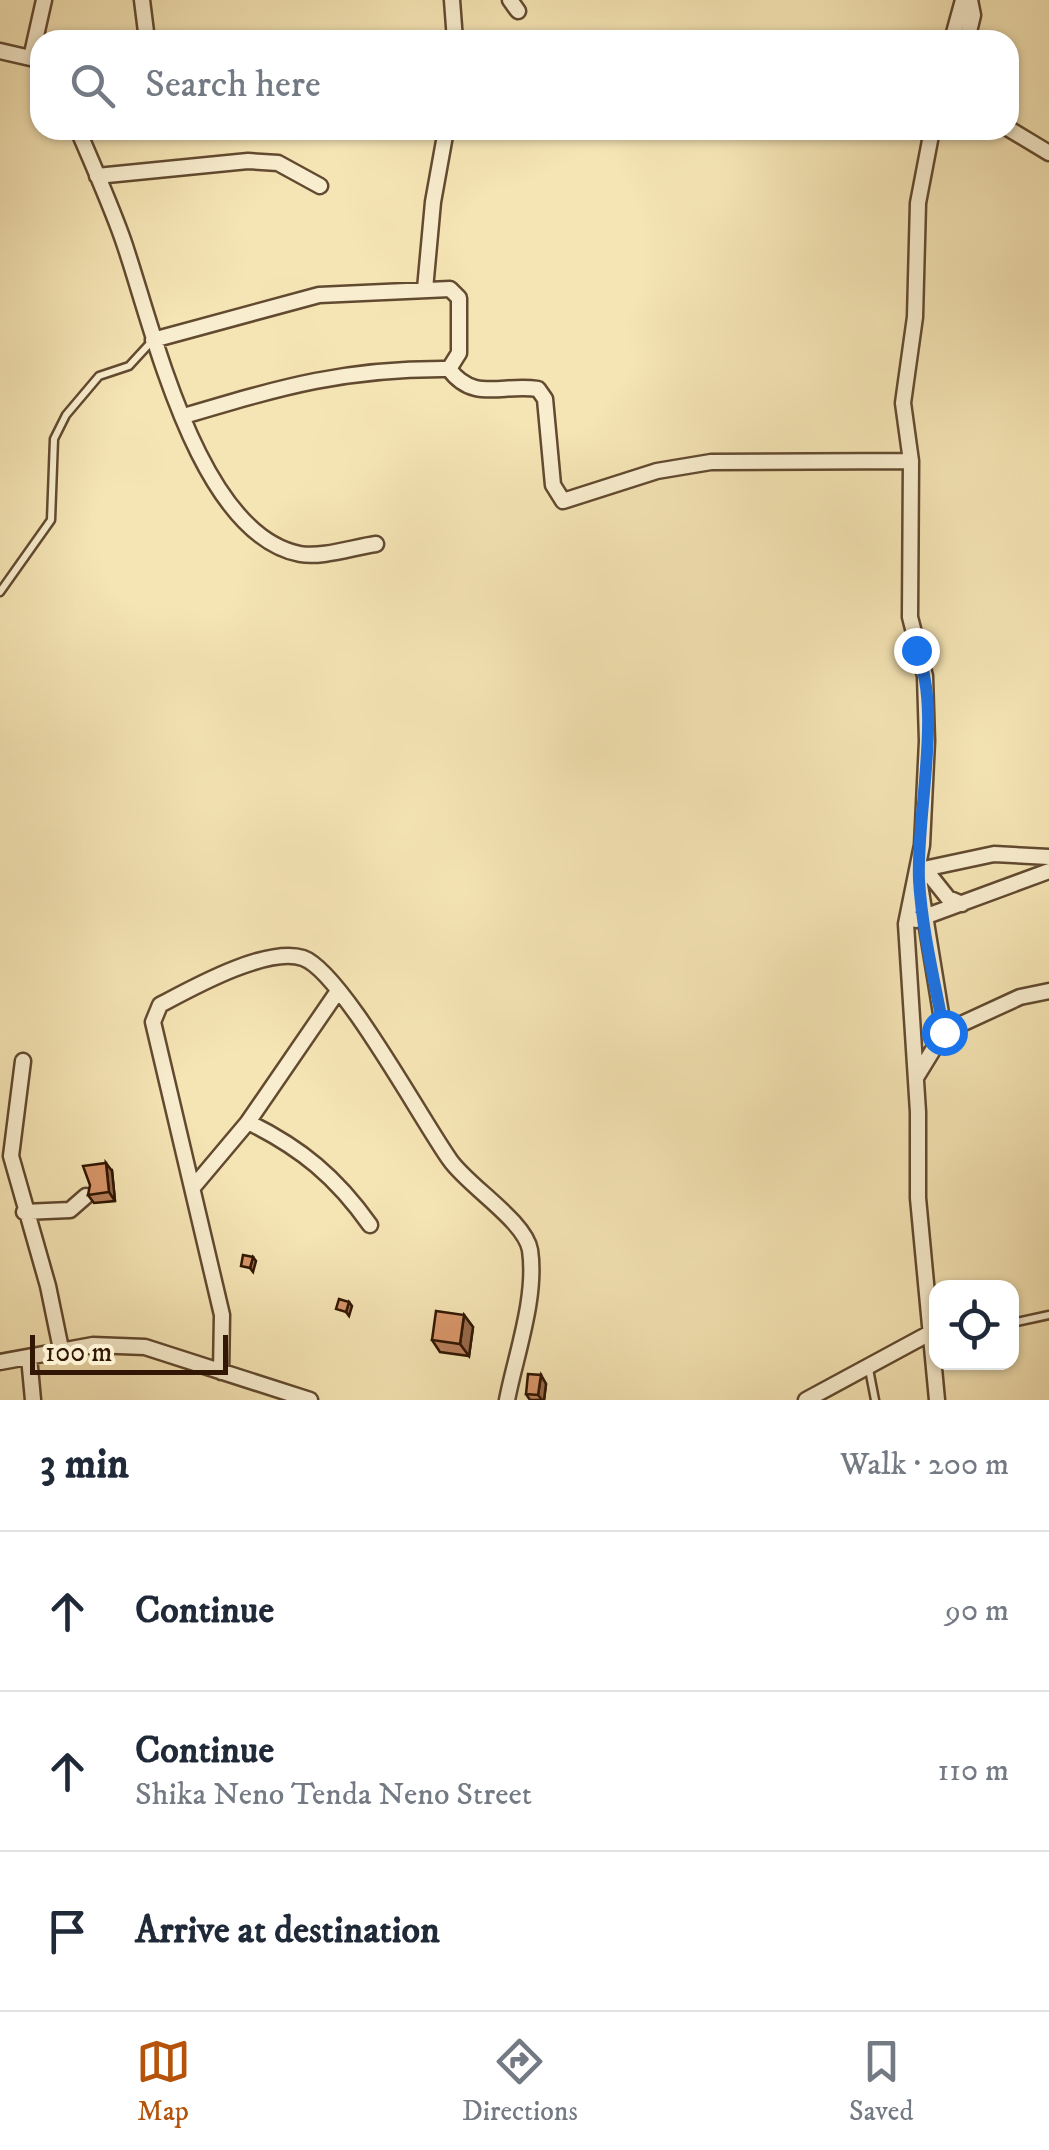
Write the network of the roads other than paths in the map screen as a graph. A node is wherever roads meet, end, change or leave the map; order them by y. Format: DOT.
graph roads {
  1 [pos="44,0"];
  2 [pos="142,0"];
  3 [pos="452,0"];
  4 [pos="966,0"];
  5 [pos="39,30"];
  6 [pos="146,30"];
  7 [pos="455,30"];
  8 [pos="956,30"];
  9 [pos="969,30"];
  10 [pos="0,51"];
  11 [pos="30,58"];
  12 [pos="1019,135"];
  13 [pos="82,140"];
  14 [pos="444,140"];
  15 [pos="930,140"];
  16 [pos="1049,153"];
  17 [pos="97,176"];
  18 [pos="320,186"];
  19 [pos="426,289"];
  20 [pos="153,340"];
  21 [pos="450,369"];
  22 [pos="184,416"];
  23 [pos="911,461"];
  24 [pos="376,544"];
  25 [pos="0,592"];
  26 [pos="1049,857"];
  27 [pos="921,866"];
  28 [pos="1049,871"];
  29 [pos="962,904"];
  30 [pos="922,918"];
  31 [pos="906,924"];
  32 [pos="338,991"];
  33 [pos="1049,991"];
  34 [pos="944,1032"];
  35 [pos="24,1061"];
  36 [pos="916,1077"];
  37 [pos="248,1122"];
  38 [pos="195,1185"];
  39 [pos="86,1196"];
  40 [pos="24,1212"];
  41 [pos="370,1225"];
  42 [pos="929,1301"];
  43 [pos="1049,1314"];
  44 [pos="1019,1321"];
  45 [pos="929,1340"];
  46 [pos="61,1350"];
  47 [pos="30,1357"];
  48 [pos="0,1362"];
  49 [pos="869,1369"];
  50 [pos="935,1370"];
  51 [pos="221,1372"];
  52 [pos="33,1400"];
  53 [pos="310,1400"];
  54 [pos="507,1400"];
  55 [pos="806,1400"];
  56 [pos="875,1400"];
  57 [pos="936,1400"];
  1 -- 5 [label="street"];
  2 -- 6 [label="street"];
  3 -- 7 [label="street"];
  4 -- 8 [label="street"];
  4 -- 9 [label="street"];
  10 -- 11 [label="street"];
  12 -- 16 [label="street"];
  13 -- 17 [label="street"];
  14 -- 19 [label="street"];
  15 -- 23 [label="street"];
  17 -- 18 [label="street"];
  17 -- 20 [label="street"];
  19 -- 20 [label="street"];
  19 -- 21 [label="street"];
  20 -- 22 [label="street"];
  20 -- 25 [label="lane"];
  21 -- 22 [label="street"];
  21 -- 23 [label="street"];
  22 -- 24 [label="street"];
  23 -- 27 [label="street"];
  26 -- 27 [label="street"];
  27 -- 29 [label="street"];
  27 -- 30 [label="street"];
  27 -- 31 [label="street"];
  28 -- 29 [label="street"];
  29 -- 30 [label="street"];
  30 -- 31 [label="street"];
  30 -- 34 [label="street"];
  31 -- 36 [label="street"];
  32 -- 37 [label="street"];
  32 -- 38 [label="street"];
  32 -- 54 [label="street"];
  33 -- 34 [label="street"];
  34 -- 36 [label="street"];
  35 -- 40 [label="street"];
  36 -- 42 [label="street"];
  37 -- 38 [label="street"];
  37 -- 41 [label="street"];
  38 -- 51 [label="street"];
  39 -- 40 [label="street"];
  40 -- 46 [label="street"];
  43 -- 44 [label="lane"];
  45 -- 49 [label="street"];
  46 -- 47 [label="street"];
  46 -- 51 [label="street"];
  47 -- 48 [label="street"];
  47 -- 52 [label="street"];
  49 -- 55 [label="street"];
  49 -- 56 [label="lane"];
  50 -- 57 [label="street"];
  51 -- 53 [label="street"];
}
